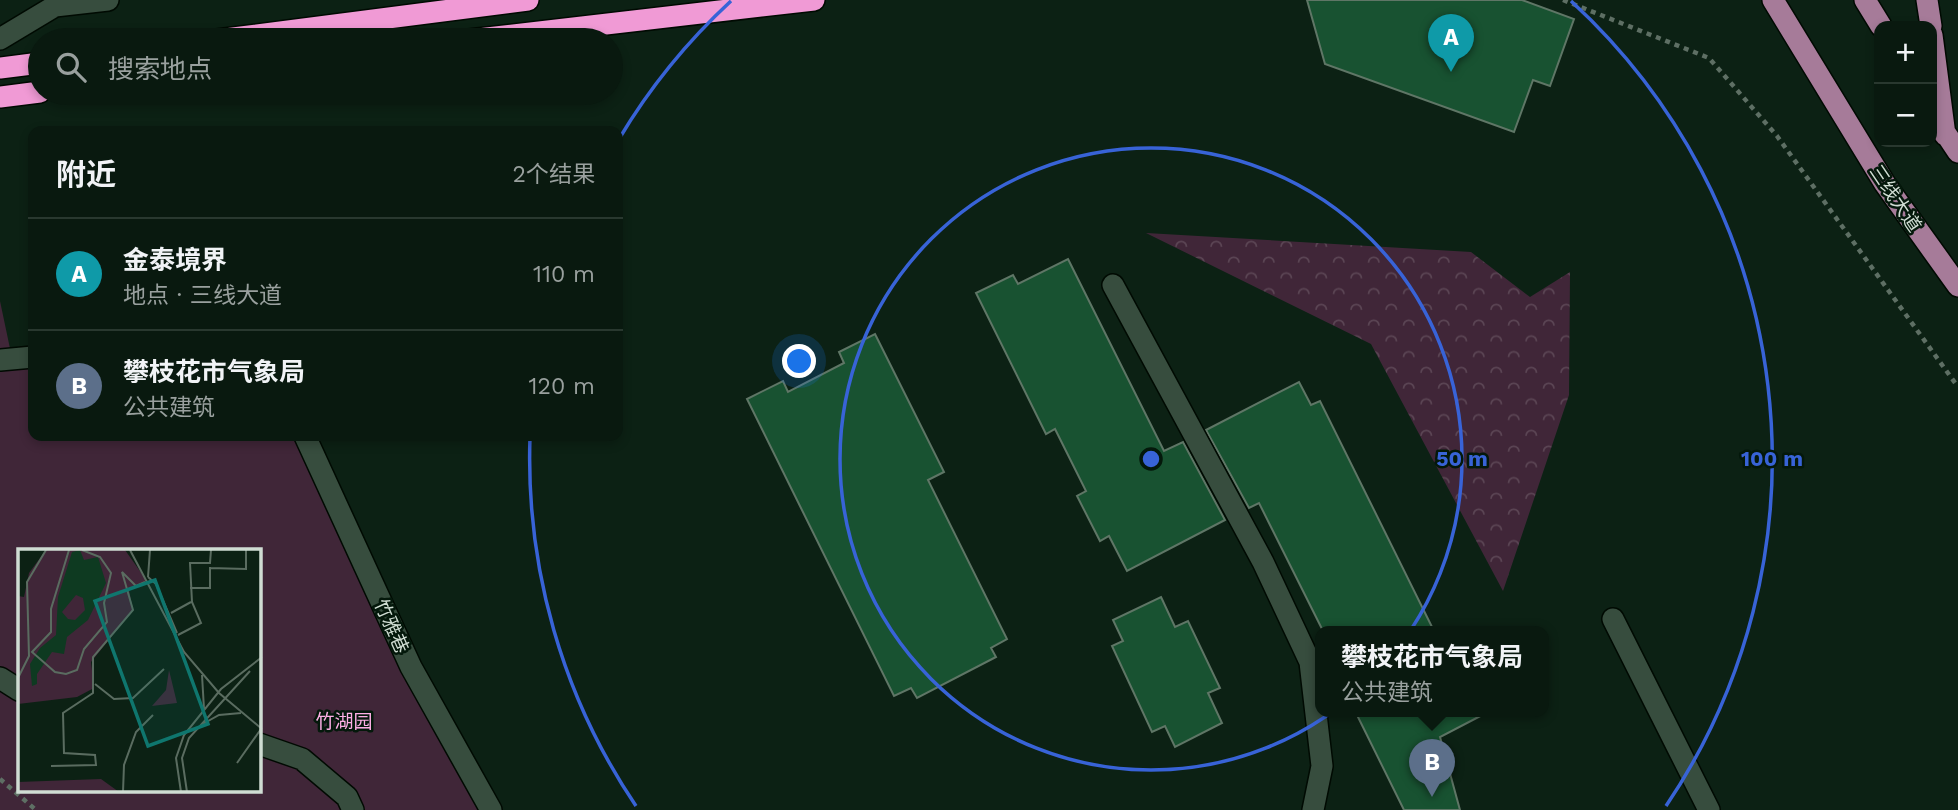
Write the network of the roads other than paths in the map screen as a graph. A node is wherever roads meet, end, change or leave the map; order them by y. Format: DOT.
graph roads {
  1 [pos="108,0"];
  2 [pos="528,0"];
  3 [pos="814,0"];
  4 [pos="1773,0"];
  5 [pos="1865,0"];
  6 [pos="1927,0"];
  7 [pos="1878,21"];
  8 [pos="1930,21"];
  9 [pos="310,28"];
  10 [pos="572,28"];
  11 [pos="0,39"];
  12 [pos="28,64"];
  13 [pos="0,68"];
  14 [pos="1937,73"];
  15 [pos="28,94"];
  16 [pos="0,97"];
  17 [pos="1937,121"];
  18 [pos="1945,135"];
  19 [pos="1958,152"];
  20 [pos="1113,285"];
  21 [pos="1958,286"];
  22 [pos="28,357"];
  23 [pos="0,360"];
  24 [pos="307,441"];
  25 [pos="1613,619"];
  26 [pos="0,678"];
  27 [pos="18,689"];
  28 [pos="1315,705"];
  29 [pos="1316,717"];
  30 [pos="261,745"];
  31 [pos="353,810"];
  32 [pos="491,810"];
  33 [pos="1313,810"];
  34 [pos="1709,810"];
  1 -- 11 [label="street"];
  2 -- 9 [label="highway"];
  3 -- 10 [label="highway"];
  4 -- 21 [label="main road, 三线大道"];
  5 -- 7 [label="main road"];
  6 -- 8 [label="main road"];
  12 -- 13 [label="highway"];
  14 -- 18 [label="main road"];
  15 -- 16 [label="highway"];
  17 -- 18 [label="main road"];
  18 -- 19 [label="main road"];
  20 -- 28 [label="street"];
  22 -- 23 [label="street"];
  24 -- 32 [label="street, 竹雅巷"];
  25 -- 34 [label="street"];
  26 -- 27 [label="street"];
  29 -- 33 [label="street"];
  30 -- 31 [label="street"];
}
